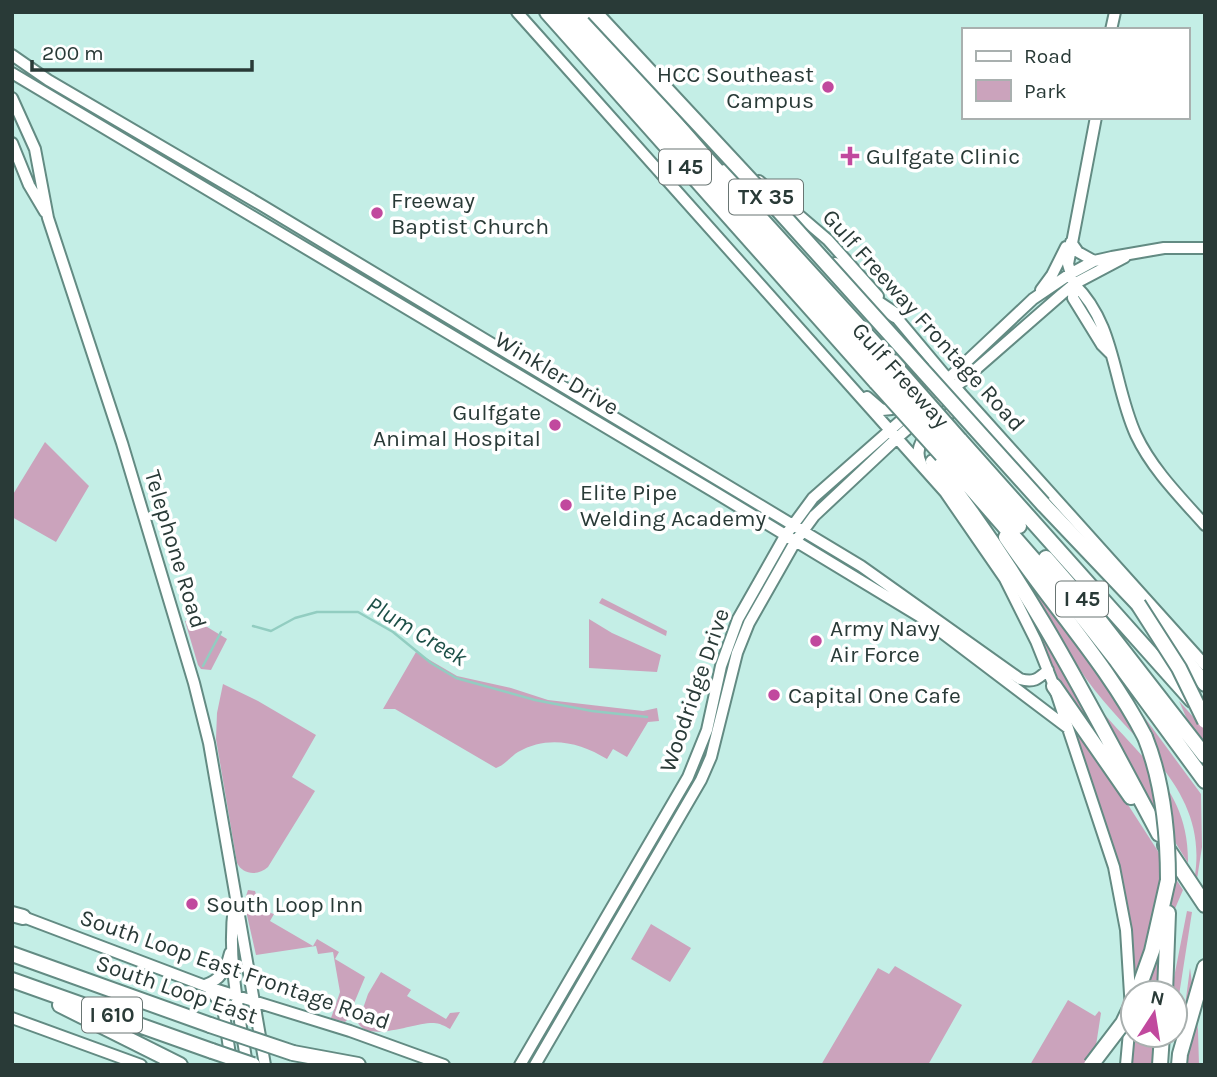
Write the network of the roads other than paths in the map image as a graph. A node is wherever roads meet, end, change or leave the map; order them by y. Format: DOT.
graph roads {
  1 [pos="517,12"];
  2 [pos="547,12"];
  3 [pos="562,12"];
  4 [pos="579,12"];
  5 [pos="594,12"];
  6 [pos="603,12"];
  7 [pos="12,55"];
  8 [pos="12,73"];
  9 [pos="48,80"];
  10 [pos="42,92"];
  11 [pos="12,98"];
  12 [pos="1096,119"];
  13 [pos="118,121"];
  14 [pos="111,132"];
  15 [pos="12,143"];
  16 [pos="186,161"];
  17 [pos="713,166"];
  18 [pos="179,172"];
  19 [pos="48,218"];
  20 [pos="1072,238"];
  21 [pos="1205,248"];
  22 [pos="1128,255"];
  23 [pos="1094,261"];
  24 [pos="1072,279"];
  25 [pos="1033,299"];
  26 [pos="895,315"];
  27 [pos="916,340"];
  28 [pos="824,357"];
  29 [pos="518,360"];
  30 [pos="511,370"];
  31 [pos="885,374"];
  32 [pos="952,383"];
  33 [pos="600,409"];
  34 [pos="594,419"];
  35 [pos="888,430"];
  36 [pos="896,439"];
  37 [pos="1004,442"];
  38 [pos="643,449"];
  39 [pos="942,455"];
  40 [pos="678,456"];
  41 [pos="693,472"];
  42 [pos="719,487"];
  43 [pos="973,490"];
  44 [pos="1205,524"];
  45 [pos="797,528"];
  46 [pos="790,539"];
  47 [pos="1138,604"];
  48 [pos="1205,665"];
  49 [pos="1048,670"];
  50 [pos="1205,684"];
  51 [pos="1054,686"];
  52 [pos="1205,714"];
  53 [pos="1205,721"];
  54 [pos="1068,728"];
  55 [pos="1205,756"];
  56 [pos="1205,781"];
  57 [pos="670,808"];
  58 [pos="682,813"];
  59 [pos="1159,834"];
  60 [pos="1168,880"];
  61 [pos="234,900"];
  62 [pos="1205,905"];
  63 [pos="16,914"];
  64 [pos="232,947"];
  65 [pos="12,954"];
  66 [pos="1205,967"];
  67 [pos="1142,979"];
  68 [pos="1165,979"];
  69 [pos="12,980"];
  70 [pos="206,986"];
  71 [pos="237,996"];
  72 [pos="256,1002"];
  73 [pos="12,1018"];
  74 [pos="1119,1028"];
  75 [pos="293,1053"];
  76 [pos="141,1065"];
  77 [pos="180,1065"];
  78 [pos="232,1065"];
  79 [pos="247,1065"];
  80 [pos="253,1065"];
  81 [pos="265,1065"];
  82 [pos="328,1065"];
  83 [pos="358,1065"];
  84 [pos="444,1065"];
  85 [pos="520,1065"];
  86 [pos="535,1065"];
  87 [pos="1091,1065"];
  88 [pos="1126,1065"];
  89 [pos="1179,1065"];
  1 -- 28 [label="main road"];
  2 -- 31 [label="highway, Gulf Freeway / I 45"];
  3 -- 31 [label="highway, Gulf Freeway / I 45"];
  4 -- 17 [label="highway, Gulf Freeway / I 45"];
  5 -- 47 [label="highway, TX 35, bridge"];
  6 -- 26 [label="main road, Gulf Freeway Frontage Road"];
  7 -- 9 [label="main road, Winkler Drive"];
  8 -- 10 [label="main road, Winkler Drive"];
  9 -- 10 [label="main road"];
  9 -- 13 [label="main road, Winkler Drive"];
  10 -- 14 [label="main road, Winkler Drive"];
  11 -- 19 [label="main road, Telephone Road"];
  12 -- 20 [label="main road"];
  13 -- 14 [label="main road"];
  13 -- 16 [label="main road, Winkler Drive"];
  14 -- 18 [label="main road, Winkler Drive"];
  15 -- 19 [label="main road, Telephone Road"];
  16 -- 18 [label="main road"];
  16 -- 29 [label="main road, Winkler Drive"];
  17 -- 26 [label="highway"];
  17 -- 31 [label="highway, Gulf Freeway / I 45"];
  18 -- 30 [label="main road, Winkler Drive"];
  19 -- 61 [label="main road, Telephone Road"];
  20 -- 23 [label="main road"];
  20 -- 24 [label="main road"];
  20 -- 25 [label="main road"];
  21 -- 22 [label="main road, Woodridge Drive"];
  22 -- 23 [label="main road, Woodridge Drive"];
  22 -- 24 [label="main road, Woodridge Drive"];
  23 -- 24 [label="main road, Woodridge Drive"];
  24 -- 25 [label="main road, Woodridge Drive"];
  24 -- 32 [label="main road, Woodridge Drive"];
  24 -- 44 [label="main road"];
  25 -- 32 [label="main road, Woodridge Drive"];
  26 -- 27 [label="main road, Gulf Freeway Frontage Road"];
  27 -- 28 [label="main road"];
  27 -- 32 [label="main road, Gulf Freeway Frontage Road"];
  28 -- 35 [label="main road"];
  29 -- 30 [label="main road"];
  29 -- 33 [label="main road, Winkler Drive"];
  30 -- 34 [label="main road, Winkler Drive"];
  31 -- 39 [label="highway, Gulf Freeway / I 45, bridge"];
  31 -- 39 [label="highway, Gulf Freeway / I 45, bridge"];
  32 -- 35 [label="main road, Woodridge Drive"];
  32 -- 36 [label="main road, Woodridge Drive"];
  32 -- 37 [label="main road, Gulf Freeway Frontage Road"];
  33 -- 34 [label="main road"];
  33 -- 40 [label="main road, Winkler Drive"];
  34 -- 38 [label="main road, Winkler Drive"];
  35 -- 36 [label="main road"];
  35 -- 45 [label="main road, Woodridge Drive"];
  36 -- 39 [label="main road"];
  36 -- 45 [label="main road, Woodridge Drive"];
  37 -- 39 [label="main road"];
  37 -- 48 [label="main road, Gulf Freeway Frontage Road"];
  38 -- 40 [label="main road"];
  38 -- 41 [label="main road, Winkler Drive"];
  39 -- 43 [label="highway, Gulf Freeway / I 45"];
  39 -- 49 [label="main road"];
  39 -- 52 [label="highway, Gulf Freeway / I 45"];
  39 -- 55 [label="highway, Gulf Freeway / I 45"];
  39 -- 59 [label="highway"];
  40 -- 41 [label="main road, Winkler Drive"];
  41 -- 42 [label="main road, Winkler Drive"];
  42 -- 45 [label="main road, Winkler Drive"];
  42 -- 46 [label="main road, Winkler Drive"];
  43 -- 56 [label="highway, Gulf Freeway / I 45"];
  43 -- 60 [label="highway, bridge"];
  45 -- 46 [label="main road, Woodridge Drive"];
  45 -- 49 [label="main road, Winkler Drive"];
  46 -- 54 [label="main road, Winkler Drive"];
  46 -- 57 [label="main road, Woodridge Drive"];
  46 -- 58 [label="main road, Woodridge Drive"];
  47 -- 50 [label="highway, bridge"];
  47 -- 53 [label="highway, TX 35, bridge"];
  49 -- 51 [label="main road"];
  51 -- 54 [label="main road"];
  51 -- 59 [label="highway"];
  54 -- 88 [label="main road"];
  57 -- 58 [label="main road"];
  57 -- 85 [label="main road, Woodridge Drive"];
  58 -- 86 [label="main road, Woodridge Drive"];
  59 -- 62 [label="highway"];
  60 -- 67 [label="highway"];
  60 -- 68 [label="highway"];
  61 -- 64 [label="main road, Telephone Road"];
  61 -- 72 [label="main road, Telephone Road"];
  63 -- 70 [label="main road, South Loop East Frontage Road"];
  64 -- 70 [label="main road"];
  64 -- 71 [label="main road, Telephone Road"];
  65 -- 75 [label="highway, South Loop East / I 610, bridge"];
  66 -- 89 [label="highway"];
  69 -- 77 [label="highway"];
  69 -- 80 [label="highway, South Loop East / I 610, bridge"];
  70 -- 71 [label="main road, South Loop East Frontage Road"];
  70 -- 78 [label="main road"];
  71 -- 72 [label="main road, South Loop East Frontage Road"];
  71 -- 79 [label="main road, Telephone Road"];
  72 -- 81 [label="main road, Telephone Road"];
  72 -- 84 [label="main road, South Loop East Frontage Road"];
  73 -- 76 [label="main road"];
  74 -- 87 [label="highway, bridge"];
  75 -- 82 [label="highway, South Loop East / I 610"];
  75 -- 83 [label="highway"];
}
